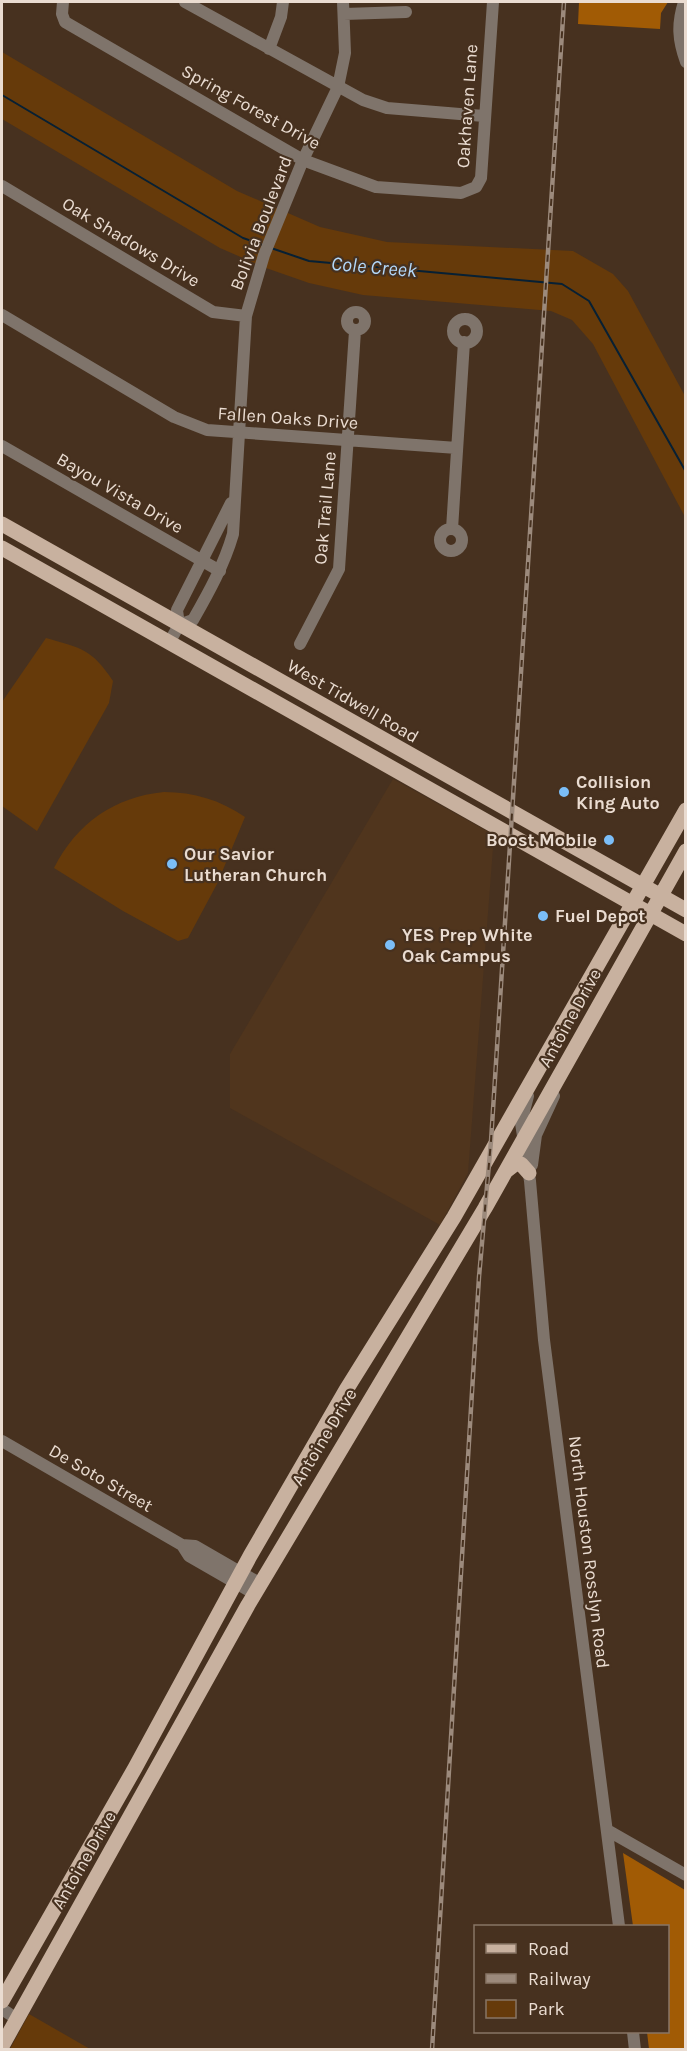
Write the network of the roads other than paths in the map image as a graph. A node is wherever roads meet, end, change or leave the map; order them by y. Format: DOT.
graph roads {
  1 [pos="63,2"];
  2 [pos="185,2"];
  3 [pos="283,2"];
  4 [pos="493,2"];
  5 [pos="684,2"];
  6 [pos="344,8"];
  7 [pos="405,12"];
  8 [pos="269,49"];
  9 [pos="686,62"];
  10 [pos="338,87"];
  11 [pos="484,116"];
  12 [pos="303,160"];
  13 [pos="2,186"];
  14 [pos="452,192"];
  15 [pos="2,315"];
  16 [pos="246,316"];
  17 [pos="355,331"];
  18 [pos="464,342"];
  19 [pos="238,434"];
  20 [pos="349,440"];
  21 [pos="2,447"];
  22 [pos="457,448"];
  23 [pos="233,499"];
  24 [pos="2,524"];
  25 [pos="452,529"];
  26 [pos="2,548"];
  27 [pos="47,550"];
  28 [pos="202,561"];
  29 [pos="36,568"];
  30 [pos="220,571"];
  31 [pos="179,625"];
  32 [pos="169,643"];
  33 [pos="300,644"];
  34 [pos="309,698"];
  35 [pos="299,716"];
  36 [pos="417,760"];
  37 [pos="407,777"];
  38 [pos="686,810"];
  39 [pos="541,828"];
  40 [pos="532,847"];
  41 [pos="686,851"];
  42 [pos="643,885"];
  43 [pos="661,895"];
  44 [pos="632,903"];
  45 [pos="686,910"];
  46 [pos="650,914"];
  47 [pos="686,934"];
  48 [pos="561,1027"];
  49 [pos="580,1040"];
  50 [pos="565,1067"];
  51 [pos="535,1072"];
  52 [pos="523,1139"];
  53 [pos="506,1170"];
  54 [pos="530,1177"];
  55 [pos="2,1442"];
  56 [pos="238,1578"];
  57 [pos="258,1589"];
  58 [pos="607,1830"];
  59 [pos="686,1875"];
  60 [pos="619,1925"];
  61 [pos="2,2001"];
  62 [pos="2,2008"];
  63 [pos="17,2019"];
  64 [pos="633,2033"];
  65 [pos="2,2046"];
  66 [pos="635,2049"];
  1 -- 12 [label="street, Spring Forest Drive"];
  2 -- 8 [label="street"];
  3 -- 8 [label="street"];
  4 -- 11 [label="street, Oakhaven Lane"];
  5 -- 9 [label="street"];
  6 -- 7 [label="street"];
  6 -- 10 [label="street, Bolivia Boulevard"];
  8 -- 10 [label="street"];
  10 -- 11 [label="street"];
  10 -- 12 [label="street, Bolivia Boulevard"];
  11 -- 14 [label="street, Oakhaven Lane"];
  12 -- 14 [label="street, Spring Forest Drive"];
  12 -- 16 [label="street, Bolivia Boulevard"];
  13 -- 16 [label="street, Oak Shadows Drive"];
  15 -- 19 [label="street, Fallen Oaks Drive"];
  16 -- 19 [label="street, Bolivia Boulevard"];
  17 -- 20 [label="street, Oak Trail Lane"];
  18 -- 22 [label="street"];
  19 -- 20 [label="street, Fallen Oaks Drive"];
  19 -- 23 [label="street, Bolivia Boulevard"];
  20 -- 22 [label="street, Fallen Oaks Drive"];
  20 -- 33 [label="street, Oak Trail Lane"];
  21 -- 28 [label="street, Bayou Vista Drive"];
  22 -- 25 [label="street"];
  23 -- 28 [label="street, Bolivia Boulevard"];
  23 -- 30 [label="street, Bolivia Boulevard"];
  24 -- 27 [label="main road, West Tidwell Road"];
  26 -- 29 [label="main road"];
  27 -- 29 [label="main road"];
  27 -- 31 [label="main road, West Tidwell Road"];
  28 -- 30 [label="street, Bayou Vista Drive"];
  28 -- 31 [label="street, Bolivia Boulevard"];
  29 -- 32 [label="main road"];
  30 -- 31 [label="street, Bolivia Boulevard"];
  31 -- 32 [label="street, Bolivia Boulevard"];
  31 -- 34 [label="main road, West Tidwell Road"];
  32 -- 35 [label="main road"];
  34 -- 35 [label="main road"];
  34 -- 36 [label="main road, West Tidwell Road"];
  35 -- 37 [label="main road"];
  36 -- 37 [label="main road"];
  36 -- 39 [label="main road, West Tidwell Road"];
  37 -- 40 [label="main road"];
  38 -- 42 [label="main road, Antoine Drive"];
  39 -- 40 [label="main road"];
  39 -- 42 [label="main road, West Tidwell Road"];
  40 -- 44 [label="main road"];
  41 -- 43 [label="main road, Antoine Drive"];
  42 -- 43 [label="main road, West Tidwell Road"];
  42 -- 44 [label="main road, Antoine Drive"];
  43 -- 45 [label="main road, West Tidwell Road"];
  43 -- 46 [label="main road, Antoine Drive"];
  44 -- 46 [label="main road"];
  44 -- 48 [label="main road, Antoine Drive"];
  46 -- 47 [label="main road"];
  46 -- 49 [label="main road, Antoine Drive"];
  48 -- 49 [label="main road"];
  48 -- 51 [label="main road, Antoine Drive"];
  49 -- 50 [label="main road, Antoine Drive"];
  50 -- 52 [label="main road, Antoine Drive"];
  50 -- 54 [label="street, North Houston Rosslyn Road"];
  51 -- 52 [label="street, North Houston Rosslyn Road"];
  51 -- 56 [label="main road, Antoine Drive"];
  52 -- 53 [label="main road, Antoine Drive"];
  52 -- 54 [label="street, North Houston Rosslyn Road"];
  53 -- 54 [label="main road"];
  53 -- 57 [label="main road, Antoine Drive"];
  54 -- 58 [label="street, North Houston Rosslyn Road"];
  55 -- 56 [label="street, De Soto Street"];
  56 -- 57 [label="street, De Soto Street"];
  56 -- 61 [label="main road, Antoine Drive"];
  57 -- 63 [label="main road, Antoine Drive"];
  58 -- 59 [label="street"];
  58 -- 60 [label="street, North Houston Rosslyn Road"];
  62 -- 63 [label="street"];
  63 -- 65 [label="main road, Antoine Drive"];
  64 -- 66 [label="street"];
}
